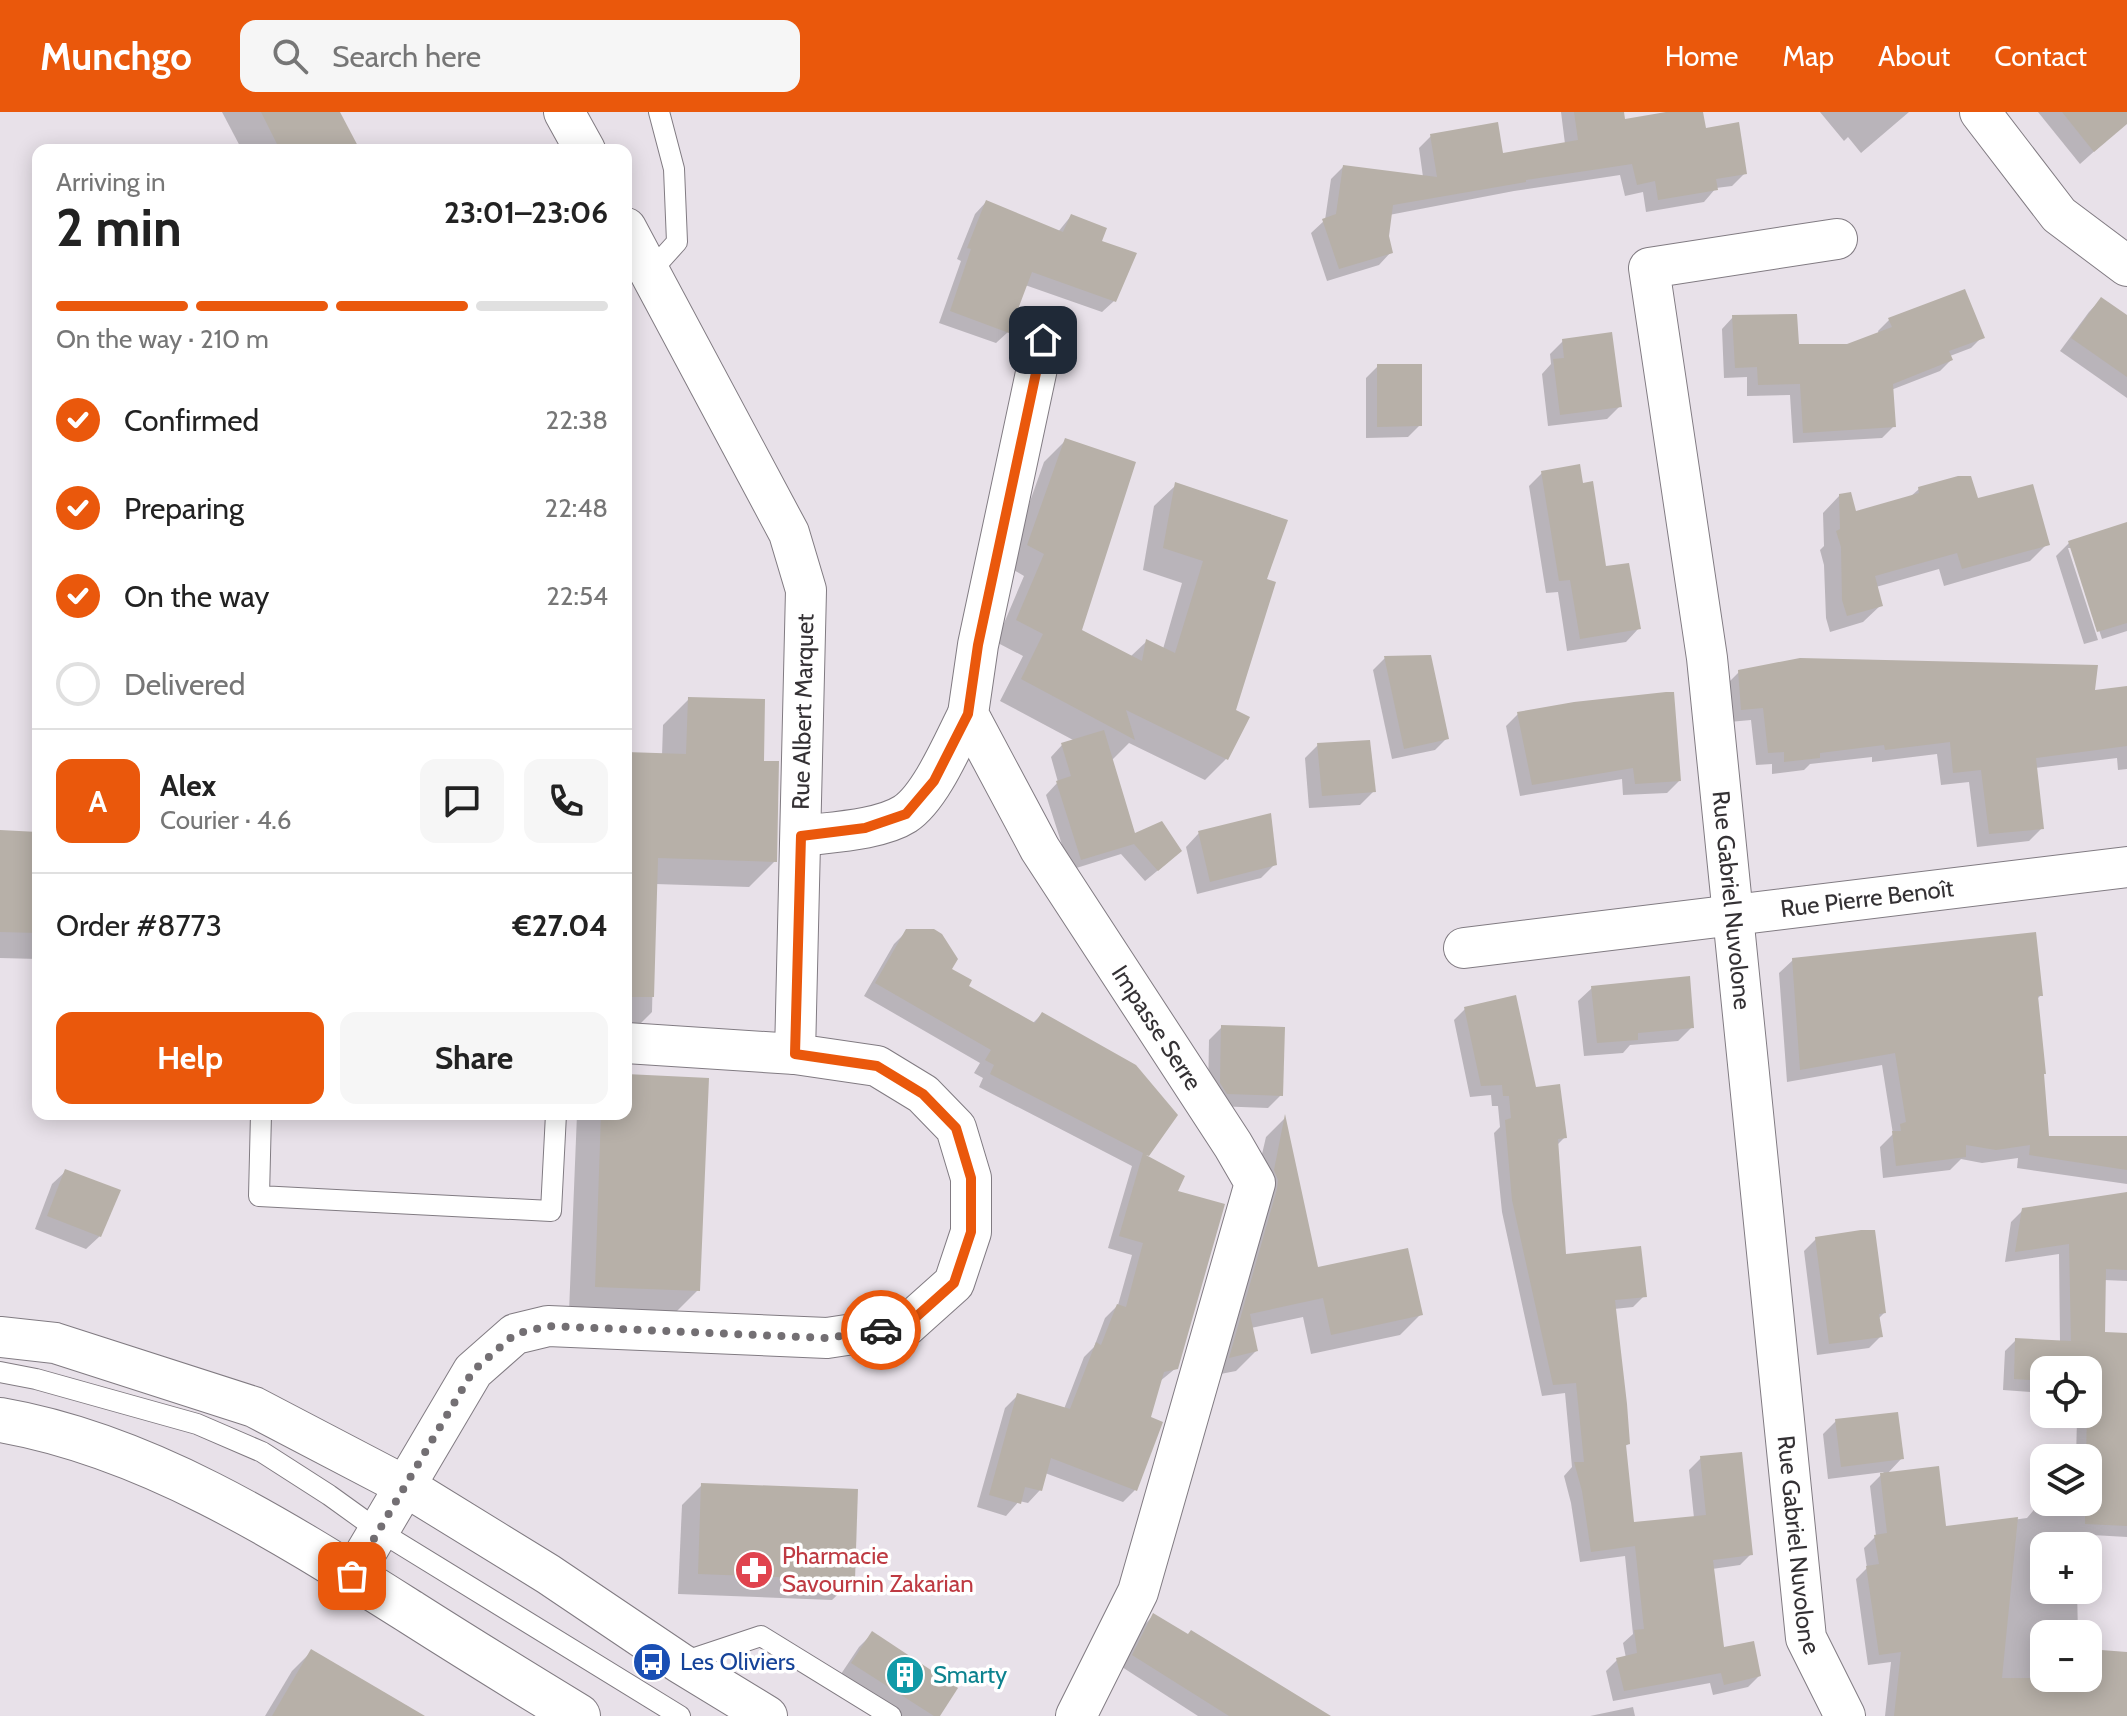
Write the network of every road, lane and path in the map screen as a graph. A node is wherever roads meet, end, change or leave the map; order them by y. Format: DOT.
graph roads {
  1 [pos="564,112"];
  2 [pos="659,112"];
  3 [pos="1980,112"];
  4 [pos="582,144"];
  5 [pos="632,239"];
  6 [pos="1837,239"];
  7 [pos="2127,266"];
  8 [pos="650,272"];
  9 [pos="1043,340"];
  10 [pos="968,714"];
  11 [pos="801,836"];
  12 [pos="2127,867"];
  13 [pos="1732,915"];
  14 [pos="1464,948"];
  15 [pos="632,1043"];
  16 [pos="795,1054"];
  17 [pos="261,1120"];
  18 [pos="556,1120"];
  19 [pos="0,1337"];
  20 [pos="0,1372"];
  21 [pos="0,1420"];
  22 [pos="405,1486"];
  23 [pos="379,1531"];
  24 [pos="352,1576"];
  25 [pos="680,1663"];
  26 [pos="578,1716"];
  27 [pos="680,1716"];
  28 [pos="767,1716"];
  29 [pos="891,1716"];
  30 [pos="1076,1716"];
  31 [pos="1845,1716"];
  1 -- 4 [label="street"];
  2 -- 8 [label="lane"];
  3 -- 7 [label="street"];
  5 -- 8 [label="street, Rue Albert Marquet"];
  6 -- 13 [label="street, Rue Gabriel Nuvolone"];
  8 -- 11 [label="street, Rue Albert Marquet"];
  9 -- 10 [label="street"];
  10 -- 11 [label="street"];
  10 -- 30 [label="street, Impasse Serre"];
  11 -- 16 [label="street, Rue Albert Marquet"];
  12 -- 13 [label="street, Rue Pierre Benoît"];
  13 -- 14 [label="street, Rue Pierre Benoît"];
  13 -- 31 [label="street, Rue Gabriel Nuvolone"];
  15 -- 16 [label="street"];
  16 -- 22 [label="street"];
  17 -- 18 [label="lane"];
  19 -- 22 [label="street"];
  20 -- 23 [label="lane"];
  21 -- 24 [label="street"];
  22 -- 23 [label="street"];
  22 -- 25 [label="street"];
  23 -- 24 [label="street"];
  23 -- 27 [label="lane"];
  24 -- 26 [label="street"];
  25 -- 28 [label="street"];
  25 -- 29 [label="lane"];
}
